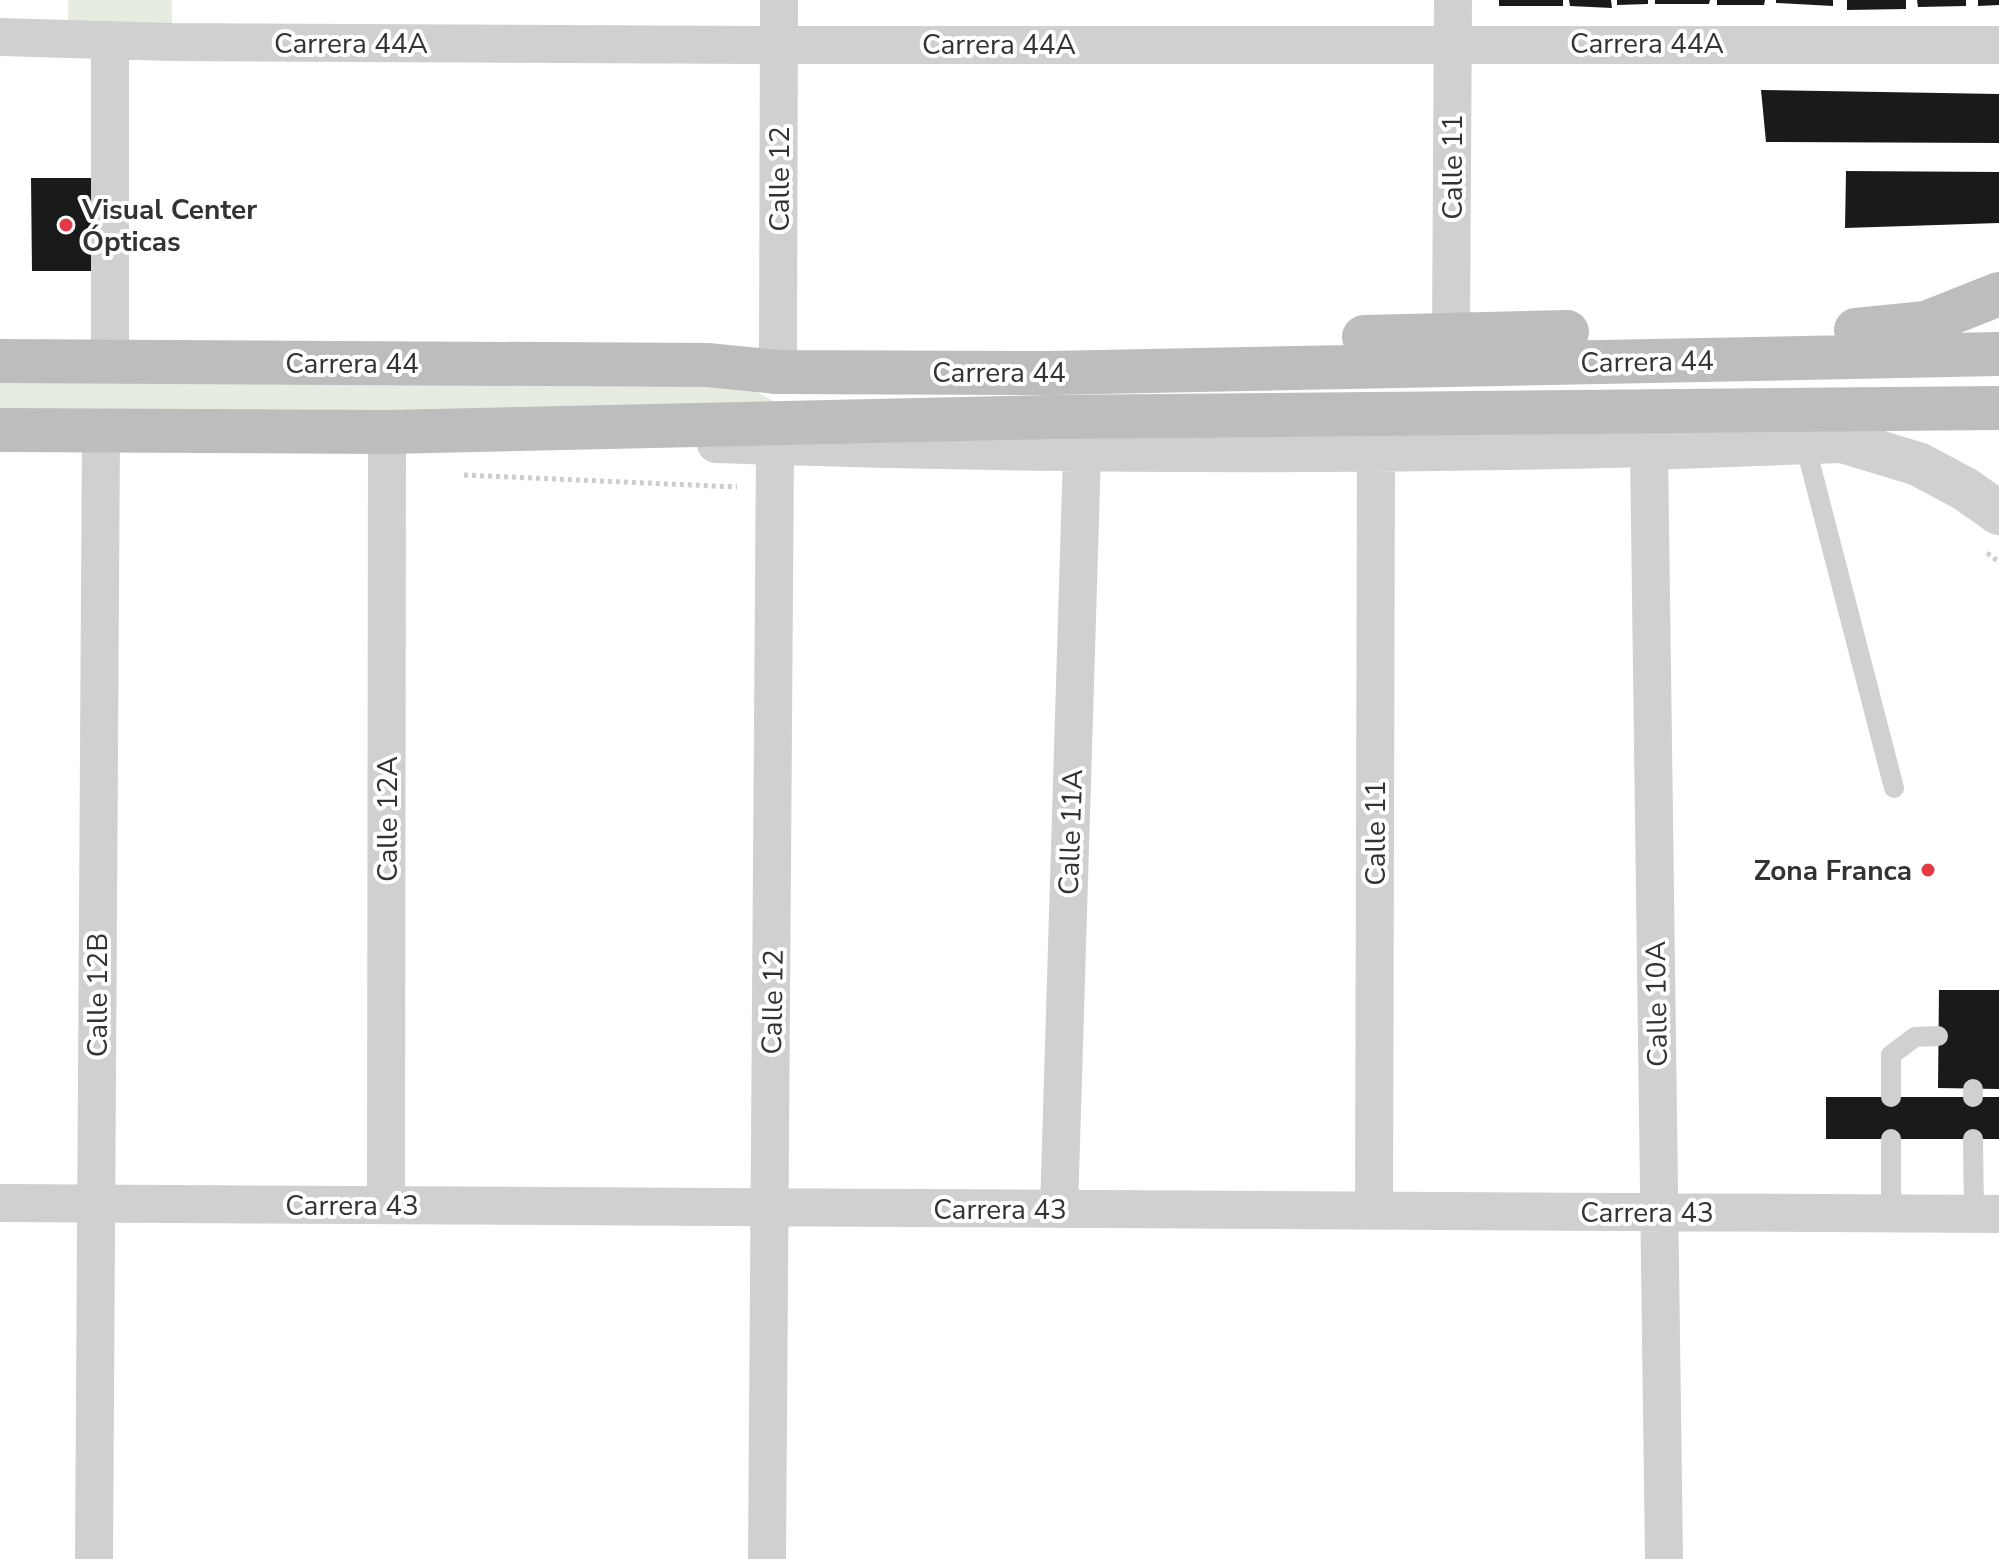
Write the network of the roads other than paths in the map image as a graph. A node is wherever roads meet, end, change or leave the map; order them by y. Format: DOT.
graph roads {
  1 [pos="779,0"];
  2 [pos="1453,0"];
  3 [pos="0,37"];
  4 [pos="110,40"];
  5 [pos="1452,42"];
  6 [pos="779,45"];
  7 [pos="1999,45"];
  8 [pos="1999,294"];
  9 [pos="1451,334"];
  10 [pos="1999,354"];
  11 [pos="778,359"];
  12 [pos="0,361"];
  13 [pos="110,361"];
  14 [pos="707,365"];
  15 [pos="1999,408"];
  16 [pos="0,430"];
  17 [pos="101,430"];
  18 [pos="387,432"];
  19 [pos="1805,444"];
  20 [pos="775,446"];
  21 [pos="1649,448"];
  22 [pos="1082,454"];
  23 [pos="1376,455"];
  24 [pos="1999,513"];
  25 [pos="1894,788"];
  26 [pos="1938,1036"];
  27 [pos="1891,1097"];
  28 [pos="1891,1139"];
  29 [pos="1973,1139"];
  30 [pos="0,1203"];
  31 [pos="96,1204"];
  32 [pos="386,1205"];
  33 [pos="770,1207"];
  34 [pos="1059,1209"];
  35 [pos="1374,1211"];
  36 [pos="1659,1213"];
  37 [pos="1891,1213"];
  38 [pos="1986,1214"];
  39 [pos="94,1559"];
  40 [pos="767,1559"];
  41 [pos="1664,1559"];
  1 -- 6 [label="street, Calle 12"];
  2 -- 5 [label="street, Calle 11"];
  3 -- 4 [label="street, Carrera 44A"];
  4 -- 6 [label="street, Carrera 44A"];
  4 -- 13 [label="street"];
  5 -- 6 [label="street, Carrera 44A"];
  5 -- 7 [label="street, Carrera 44A"];
  5 -- 9 [label="street, Calle 11"];
  6 -- 11 [label="street, Calle 12"];
  8 -- 9 [label="main road"];
  9 -- 11 [label="main road"];
  10 -- 14 [label="main road, Carrera 44"];
  11 -- 14 [label="main road"];
  12 -- 13 [label="main road, Carrera 44"];
  13 -- 14 [label="main road, Carrera 44"];
  15 -- 18 [label="main road, Carrera 44"];
  16 -- 17 [label="main road, Carrera 44"];
  17 -- 18 [label="main road, Carrera 44"];
  17 -- 31 [label="street, Calle 12B"];
  18 -- 20 [label="street, Carrera 44"];
  18 -- 32 [label="street, Calle 12A"];
  19 -- 21 [label="street"];
  19 -- 24 [label="street"];
  19 -- 25 [label="lane"];
  20 -- 22 [label="street, Carrera 44"];
  20 -- 33 [label="street, Calle 12"];
  21 -- 23 [label="street, Carrera 44"];
  21 -- 36 [label="street, Calle 10A"];
  22 -- 23 [label="street, Carrera 44"];
  22 -- 34 [label="street, Calle 11A"];
  23 -- 35 [label="street, Calle 11"];
  26 -- 27 [label="lane"];
  28 -- 37 [label="lane"];
  29 -- 38 [label="lane"];
  30 -- 31 [label="street, Carrera 43"];
  31 -- 32 [label="street, Carrera 43"];
  31 -- 39 [label="street, Calle 12B"];
  32 -- 33 [label="street, Carrera 43"];
  33 -- 34 [label="street, Carrera 43"];
  33 -- 40 [label="street, Calle 12"];
  34 -- 35 [label="street, Carrera 43"];
  35 -- 36 [label="street, Carrera 43"];
  36 -- 37 [label="street, Carrera 43"];
  36 -- 41 [label="street, Calle 10A"];
  37 -- 38 [label="street, Carrera 43"];
}
